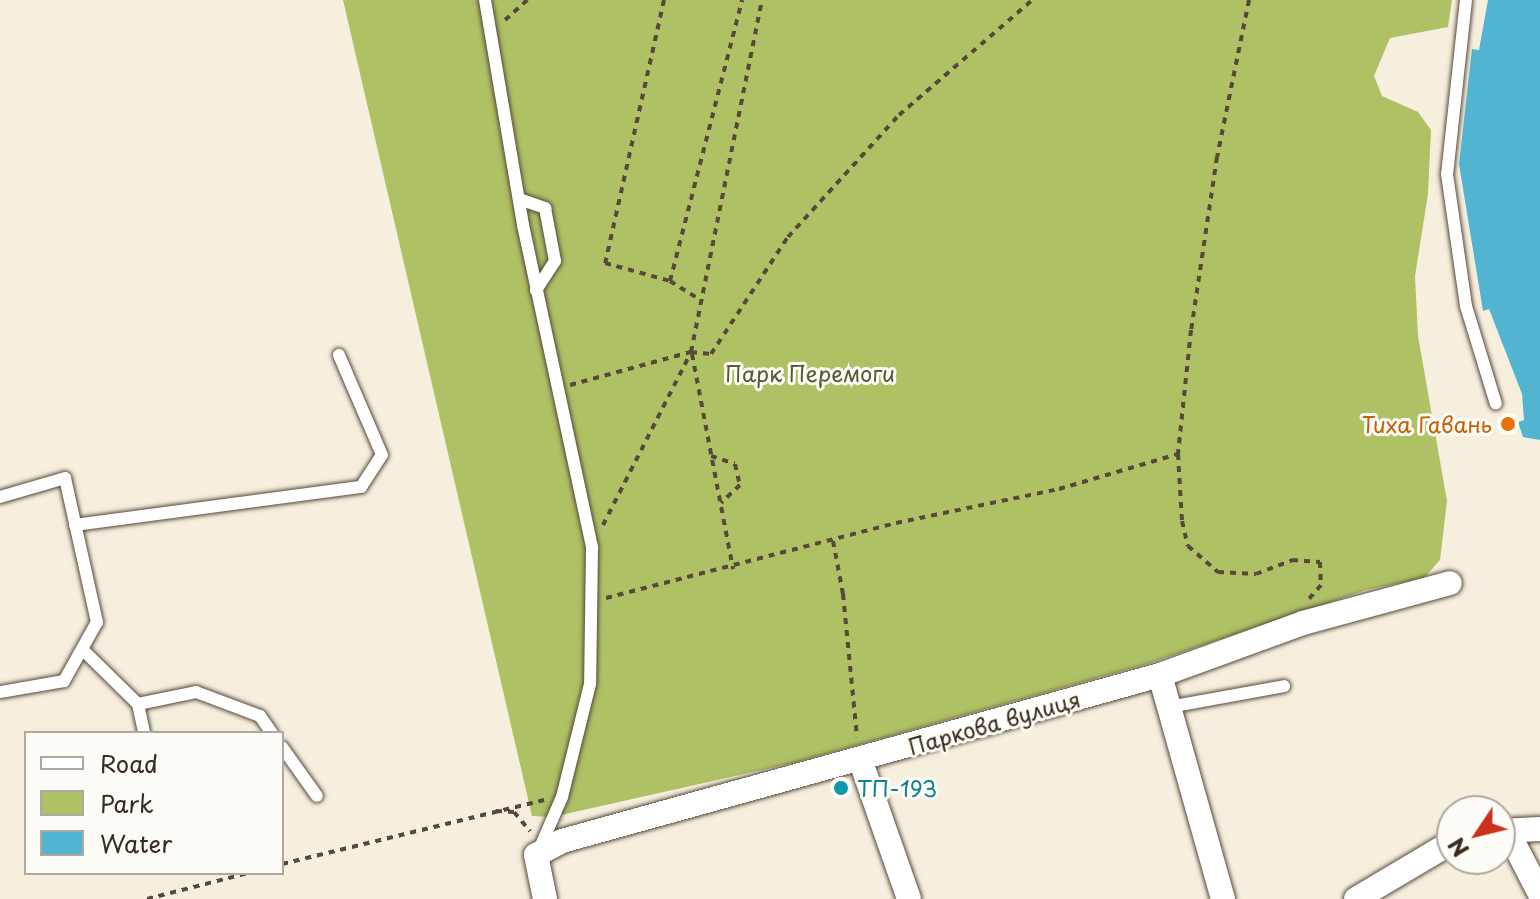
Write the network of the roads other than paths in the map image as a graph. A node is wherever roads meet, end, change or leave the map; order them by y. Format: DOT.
graph roads {
  1 [pos="485,0"];
  2 [pos="1466,0"];
  3 [pos="519,199"];
  4 [pos="536,290"];
  5 [pos="339,355"];
  6 [pos="1496,404"];
  7 [pos="0,497"];
  8 [pos="75,525"];
  9 [pos="1450,583"];
  10 [pos="82,649"];
  11 [pos="1160,675"];
  12 [pos="1284,686"];
  13 [pos="0,692"];
  14 [pos="138,704"];
  15 [pos="1169,707"];
  16 [pos="144,731"];
  17 [pos="271,731"];
  18 [pos="284,750"];
  19 [pos="860,759"];
  20 [pos="317,796"];
  21 [pos="1540,829"];
  22 [pos="1516,830"];
  23 [pos="1436,852"];
  24 [pos="1516,852"];
  25 [pos="536,855"];
  26 [pos="1540,894"];
  27 [pos="545,899"];
  28 [pos="909,899"];
  29 [pos="1223,899"];
  30 [pos="1356,899"];
  1 -- 3 [label="lane"];
  2 -- 6 [label="lane"];
  3 -- 4 [label="lane"];
  3 -- 4 [label="lane"];
  4 -- 25 [label="lane"];
  5 -- 8 [label="lane"];
  7 -- 8 [label="lane"];
  8 -- 10 [label="lane"];
  9 -- 11 [label="street, Паркова вулиця"];
  10 -- 13 [label="lane"];
  10 -- 14 [label="lane"];
  11 -- 15 [label="street"];
  11 -- 19 [label="street, Паркова вулиця"];
  12 -- 15 [label="lane"];
  14 -- 16 [label="lane"];
  14 -- 17 [label="lane"];
  15 -- 29 [label="street"];
  18 -- 20 [label="lane"];
  19 -- 25 [label="street, Паркова вулиця"];
  19 -- 28 [label="street"];
  21 -- 22 [label="street"];
  23 -- 30 [label="street"];
  24 -- 26 [label="street"];
  25 -- 27 [label="street"];
}
